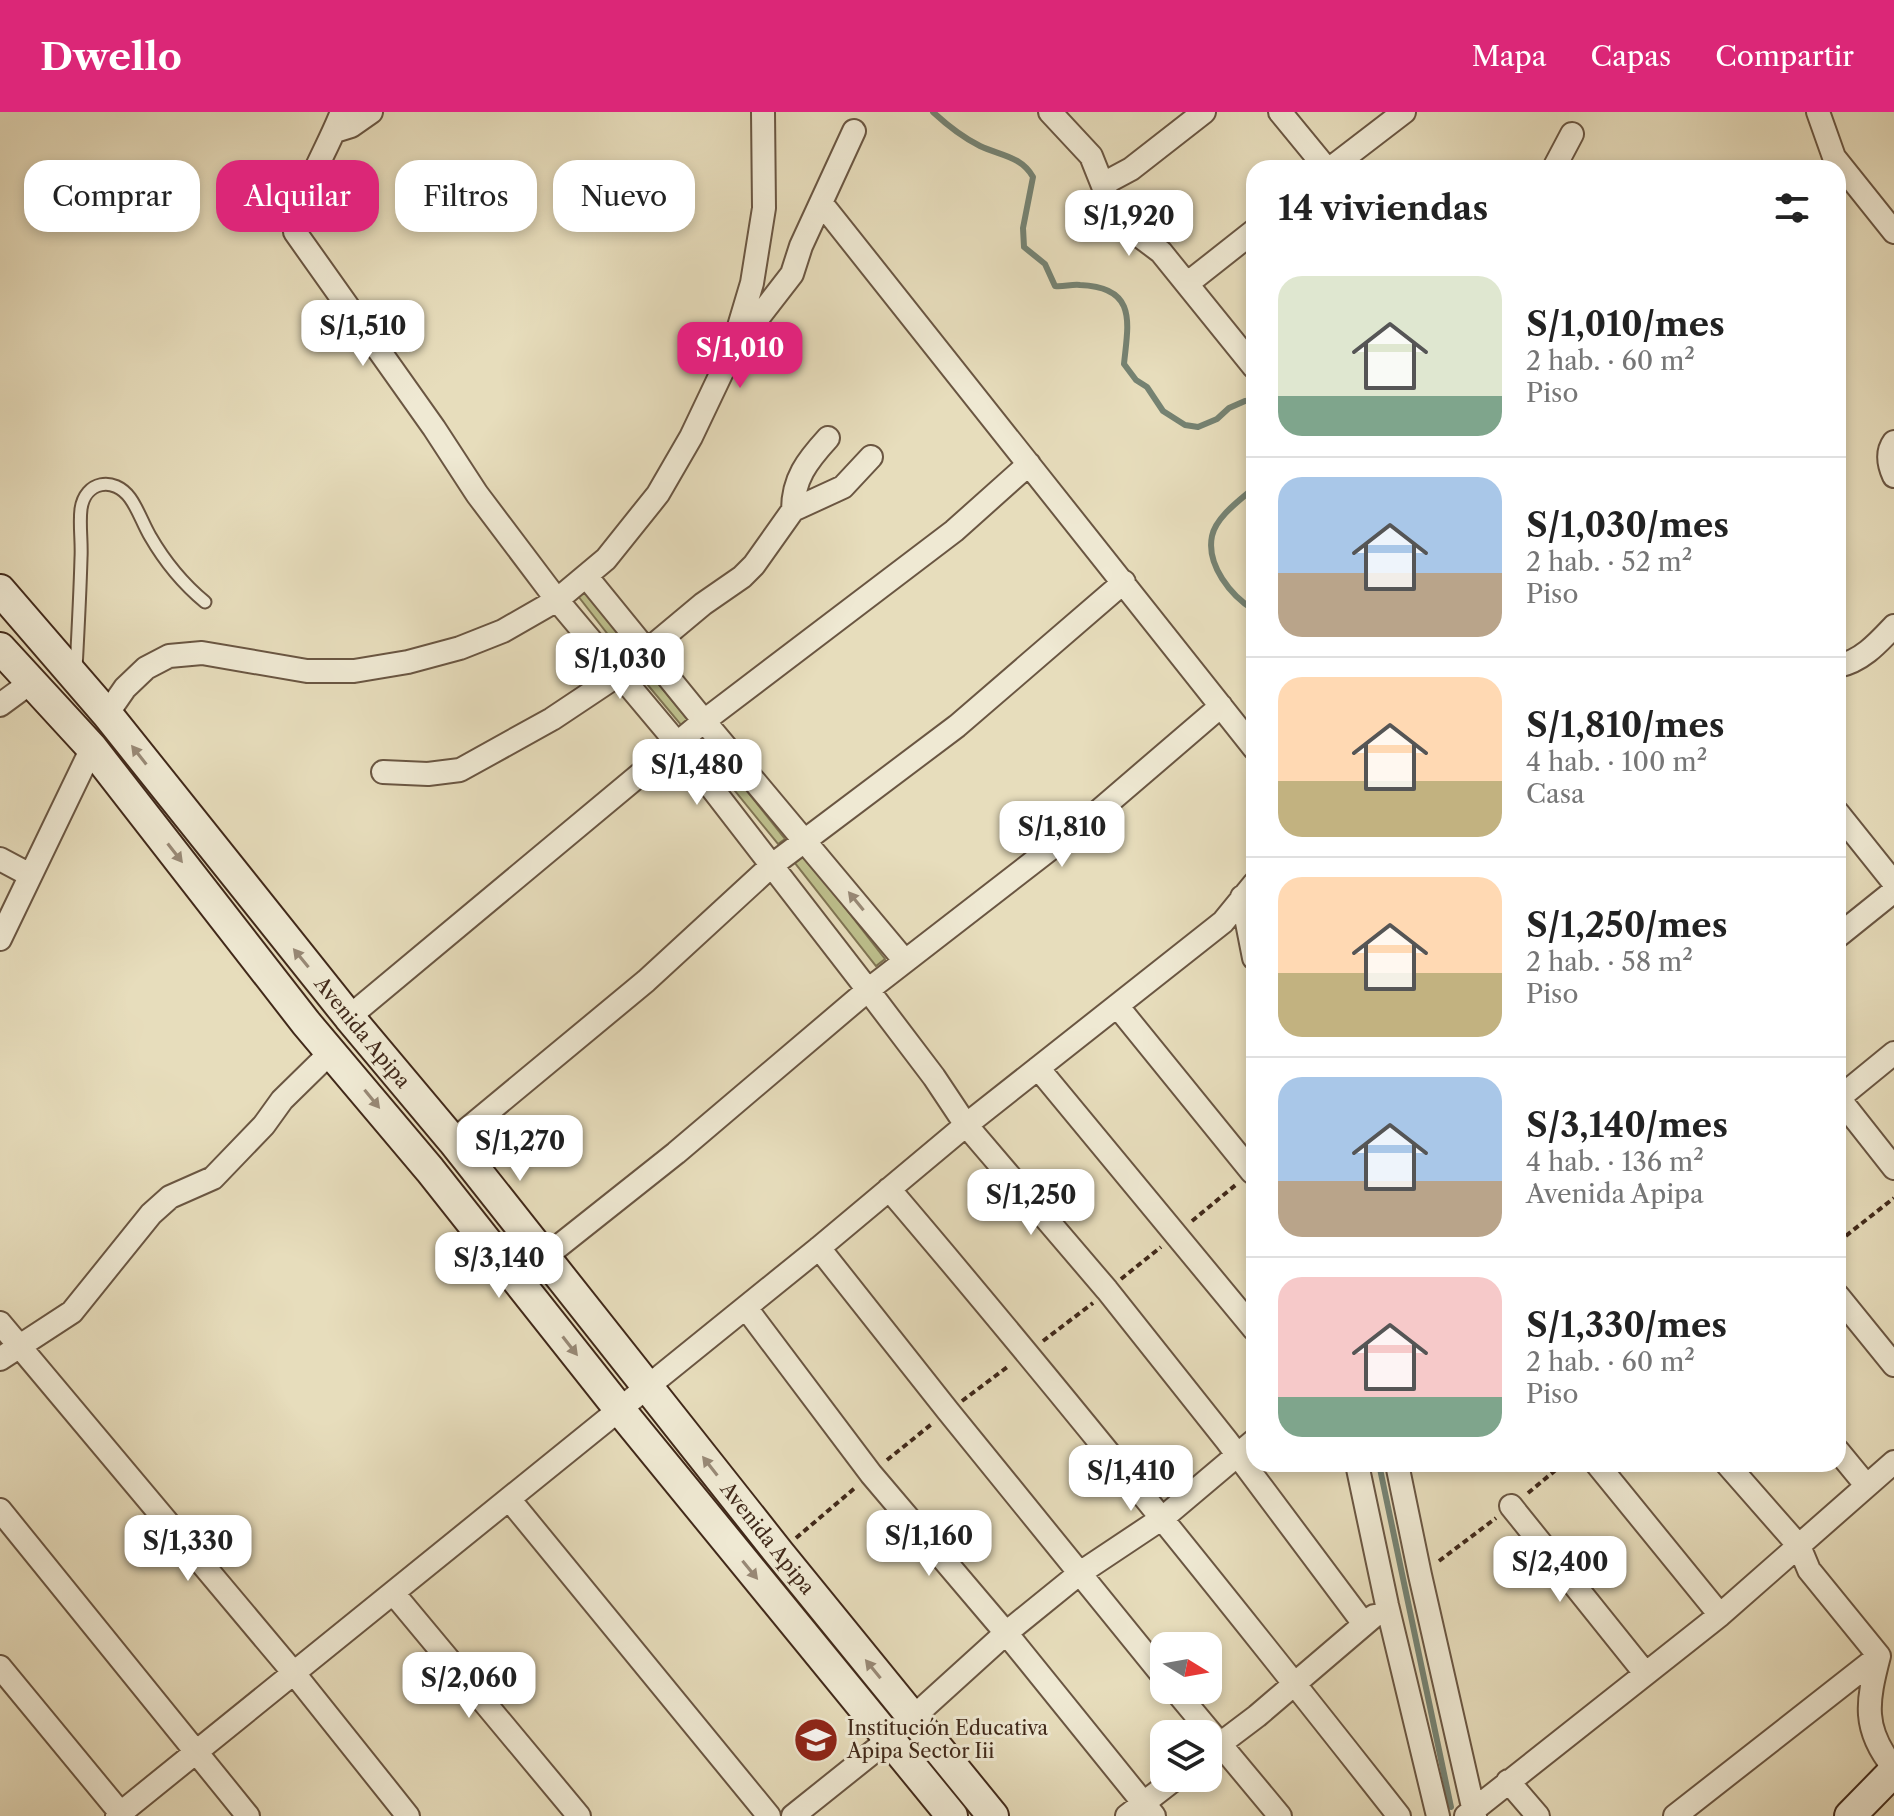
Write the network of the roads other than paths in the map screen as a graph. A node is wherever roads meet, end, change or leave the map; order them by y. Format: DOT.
graph roads {
  1 [pos="371,112"];
  2 [pos="763,112"];
  3 [pos="1050,112"];
  4 [pos="1204,112"];
  5 [pos="1280,112"];
  6 [pos="1404,112"];
  7 [pos="1818,112"];
  8 [pos="338,122"];
  9 [pos="854,131"];
  10 [pos="1572,134"];
  11 [pos="1321,160"];
  12 [pos="1339,160"];
  13 [pos="1558,160"];
  14 [pos="1836,160"];
  15 [pos="1846,172"];
  16 [pos="1103,184"];
  17 [pos="822,204"];
  18 [pos="1894,232"];
  19 [pos="1246,237"];
  20 [pos="1188,283"];
  21 [pos="731,353"];
  22 [pos="1246,357"];
  23 [pos="828,438"];
  24 [pos="1894,442"];
  25 [pos="871,457"];
  26 [pos="1029,464"];
  27 [pos="1894,476"];
  28 [pos="793,510"];
  29 [pos="586,576"];
  30 [pos="1124,582"];
  31 [pos="0,590"];
  32 [pos="557,600"];
  33 [pos="205,602"];
  34 [pos="1894,626"];
  35 [pos="0,648"];
  36 [pos="647,650"];
  37 [pos="1846,663"];
  38 [pos="618,675"];
  39 [pos="76,678"];
  40 [pos="30,683"];
  41 [pos="0,705"];
  42 [pos="1221,706"];
  43 [pos="107,714"];
  44 [pos="704,721"];
  45 [pos="1246,738"];
  46 [pos="677,743"];
  47 [pos="92,748"];
  48 [pos="383,772"];
  49 [pos="1846,823"];
  50 [pos="805,840"];
  51 [pos="0,859"];
  52 [pos="771,866"];
  53 [pos="30,875"];
  54 [pos="1894,883"];
  55 [pos="1894,891"];
  56 [pos="1246,893"];
  57 [pos="1846,930"];
  58 [pos="0,939"];
  59 [pos="905,961"];
  60 [pos="868,990"];
  61 [pos="1118,1007"];
  62 [pos="349,1017"];
  63 [pos="332,1051"];
  64 [pos="1894,1053"];
  65 [pos="1038,1068"];
  66 [pos="1846,1091"];
  67 [pos="1846,1105"];
  68 [pos="966,1125"];
  69 [pos="453,1141"];
  70 [pos="1891,1159"];
  71 [pos="1246,1165"];
  72 [pos="889,1189"];
  73 [pos="819,1248"];
  74 [pos="545,1257"];
  75 [pos="1846,1306"];
  76 [pos="746,1308"];
  77 [pos="1246,1319"];
  78 [pos="0,1323"];
  79 [pos="19,1345"];
  80 [pos="0,1359"];
  81 [pos="1894,1365"];
  82 [pos="648,1387"];
  83 [pos="620,1410"];
  84 [pos="1246,1448"];
  85 [pos="1236,1456"];
  86 [pos="1846,1461"];
  87 [pos="1894,1462"];
  88 [pos="1246,1469"];
  89 [pos="1248,1472"];
  90 [pos="1359,1472"];
  91 [pos="1399,1472"];
  92 [pos="1604,1472"];
  93 [pos="1734,1472"];
  94 [pos="1866,1485"];
  95 [pos="509,1499"];
  96 [pos="1511,1506"];
  97 [pos="0,1510"];
  98 [pos="1164,1517"];
  99 [pos="1799,1546"];
  100 [pos="1080,1573"];
  101 [pos="394,1594"];
  102 [pos="1387,1605"];
  103 [pos="1720,1615"];
  104 [pos="1364,1624"];
  105 [pos="1006,1633"];
  106 [pos="1879,1656"];
  107 [pos="1150,1660"];
  108 [pos="0,1667"];
  109 [pos="293,1672"];
  110 [pos="1645,1673"];
  111 [pos="1294,1682"];
  112 [pos="912,1717"];
  113 [pos="888,1740"];
  114 [pos="1222,1742"];
  115 [pos="197,1752"];
  116 [pos="1222,1756"];
  117 [pos="1894,1770"];
  118 [pos="1508,1781"];
  119 [pos="1162,1792"];
  120 [pos="1142,1812"];
  121 [pos="1472,1814"];
  122 [pos="120,1815"];
  123 [pos="248,1816"];
  124 [pos="408,1816"];
  125 [pos="579,1816"];
  126 [pos="769,1816"];
  127 [pos="793,1816"];
  128 [pos="952,1816"];
  129 [pos="993,1816"];
  130 [pos="1280,1816"];
  131 [pos="1399,1816"];
  132 [pos="1438,1816"];
  133 [pos="1538,1816"];
  134 [pos="1675,1816"];
  135 [pos="1850,1816"];
  1 -- 8 [label="street"];
  2 -- 21 [label="street"];
  3 -- 16 [label="street"];
  4 -- 16 [label="street"];
  5 -- 11 [label="street"];
  6 -- 12 [label="street"];
  7 -- 14 [label="street"];
  8 -- 32 [label="street"];
  9 -- 17 [label="street"];
  10 -- 13 [label="street"];
  15 -- 18 [label="street"];
  16 -- 20 [label="street"];
  17 -- 21 [label="street"];
  17 -- 26 [label="street"];
  19 -- 20 [label="street"];
  20 -- 22 [label="street"];
  21 -- 29 [label="street"];
  23 -- 28 [label="street"];
  24 -- 27 [label="street"];
  25 -- 28 [label="street"];
  26 -- 30 [label="street"];
  26 -- 44 [label="street"];
  28 -- 36 [label="street"];
  29 -- 32 [label="street"];
  29 -- 36 [label="street"];
  30 -- 42 [label="street"];
  30 -- 50 [label="street"];
  31 -- 39 [label="street, Avenida Apipa"];
  32 -- 38 [label="street"];
  32 -- 43 [label="street"];
  33 -- 39 [label="lane"];
  34 -- 37 [label="street"];
  35 -- 40 [label="street, Avenida Apipa"];
  36 -- 38 [label="street"];
  36 -- 44 [label="street"];
  38 -- 46 [label="street"];
  38 -- 48 [label="street"];
  39 -- 43 [label="street, Avenida Apipa"];
  40 -- 41 [label="street"];
  40 -- 47 [label="street, Avenida Apipa"];
  42 -- 45 [label="street"];
  42 -- 59 [label="street"];
  62 -- 43 [label="street, Avenida Apipa, one-way"];
  44 -- 46 [label="street"];
  44 -- 50 [label="street"];
  46 -- 52 [label="street"];
  46 -- 62 [label="street"];
  47 -- 53 [label="street"];
  47 -- 63 [label="street, Avenida Apipa, one-way"];
  49 -- 54 [label="street"];
  50 -- 52 [label="street"];
  59 -- 50 [label="street, one-way"];
  51 -- 53 [label="street"];
  52 -- 60 [label="street"];
  52 -- 69 [label="street"];
  53 -- 58 [label="street"];
  55 -- 57 [label="street"];
  56 -- 61 [label="street"];
  59 -- 60 [label="street"];
  60 -- 68 [label="street"];
  60 -- 74 [label="street"];
  61 -- 65 [label="street"];
  61 -- 71 [label="street"];
  62 -- 69 [label="street, Avenida Apipa"];
  63 -- 79 [label="street"];
  63 -- 83 [label="street, Avenida Apipa, one-way"];
  64 -- 66 [label="street"];
  65 -- 68 [label="street"];
  65 -- 77 [label="street"];
  67 -- 70 [label="street"];
  68 -- 72 [label="street"];
  68 -- 85 [label="street"];
  69 -- 74 [label="street, Avenida Apipa"];
  72 -- 73 [label="street"];
  72 -- 98 [label="street"];
  73 -- 76 [label="street"];
  73 -- 100 [label="street"];
  74 -- 82 [label="street, Avenida Apipa"];
  75 -- 81 [label="street"];
  76 -- 82 [label="street"];
  76 -- 105 [label="street"];
  78 -- 79 [label="street"];
  79 -- 80 [label="street"];
  79 -- 109 [label="street"];
  82 -- 83 [label="street"];
  112 -- 82 [label="street, Avenida Apipa, one-way"];
  83 -- 95 [label="street"];
  83 -- 113 [label="street, Avenida Apipa, one-way"];
  84 -- 85 [label="street"];
  85 -- 88 [label="street"];
  85 -- 98 [label="street"];
  86 -- 94 [label="street"];
  87 -- 94 [label="street"];
  89 -- 104 [label="street"];
  90 -- 102 [label="street"];
  91 -- 121 [label="street"];
  92 -- 103 [label="street"];
  93 -- 99 [label="street"];
  94 -- 99 [label="street"];
  95 -- 101 [label="street"];
  95 -- 126 [label="street"];
  96 -- 110 [label="street"];
  97 -- 115 [label="street"];
  98 -- 100 [label="street"];
  98 -- 111 [label="street"];
  99 -- 103 [label="street"];
  99 -- 106 [label="street"];
  100 -- 105 [label="street"];
  100 -- 107 [label="street"];
  101 -- 109 [label="street"];
  101 -- 125 [label="street"];
  102 -- 104 [label="street"];
  102 -- 132 [label="street"];
  103 -- 110 [label="street"];
  104 -- 111 [label="street"];
  105 -- 112 [label="street"];
  105 -- 120 [label="street"];
  106 -- 117 [label="street"];
  106 -- 134 [label="street"];
  108 -- 122 [label="street"];
  109 -- 115 [label="street"];
  109 -- 124 [label="street"];
  110 -- 118 [label="street"];
  111 -- 114 [label="street"];
  111 -- 131 [label="street"];
  112 -- 113 [label="street"];
  112 -- 129 [label="street, Avenida Apipa"];
  113 -- 127 [label="street"];
  113 -- 128 [label="street, Avenida Apipa"];
  115 -- 122 [label="street"];
  115 -- 123 [label="street"];
  116 -- 130 [label="street"];
  117 -- 135 [label="street"];
  118 -- 121 [label="street"];
  118 -- 133 [label="street"];
  119 -- 120 [label="street"];
}
